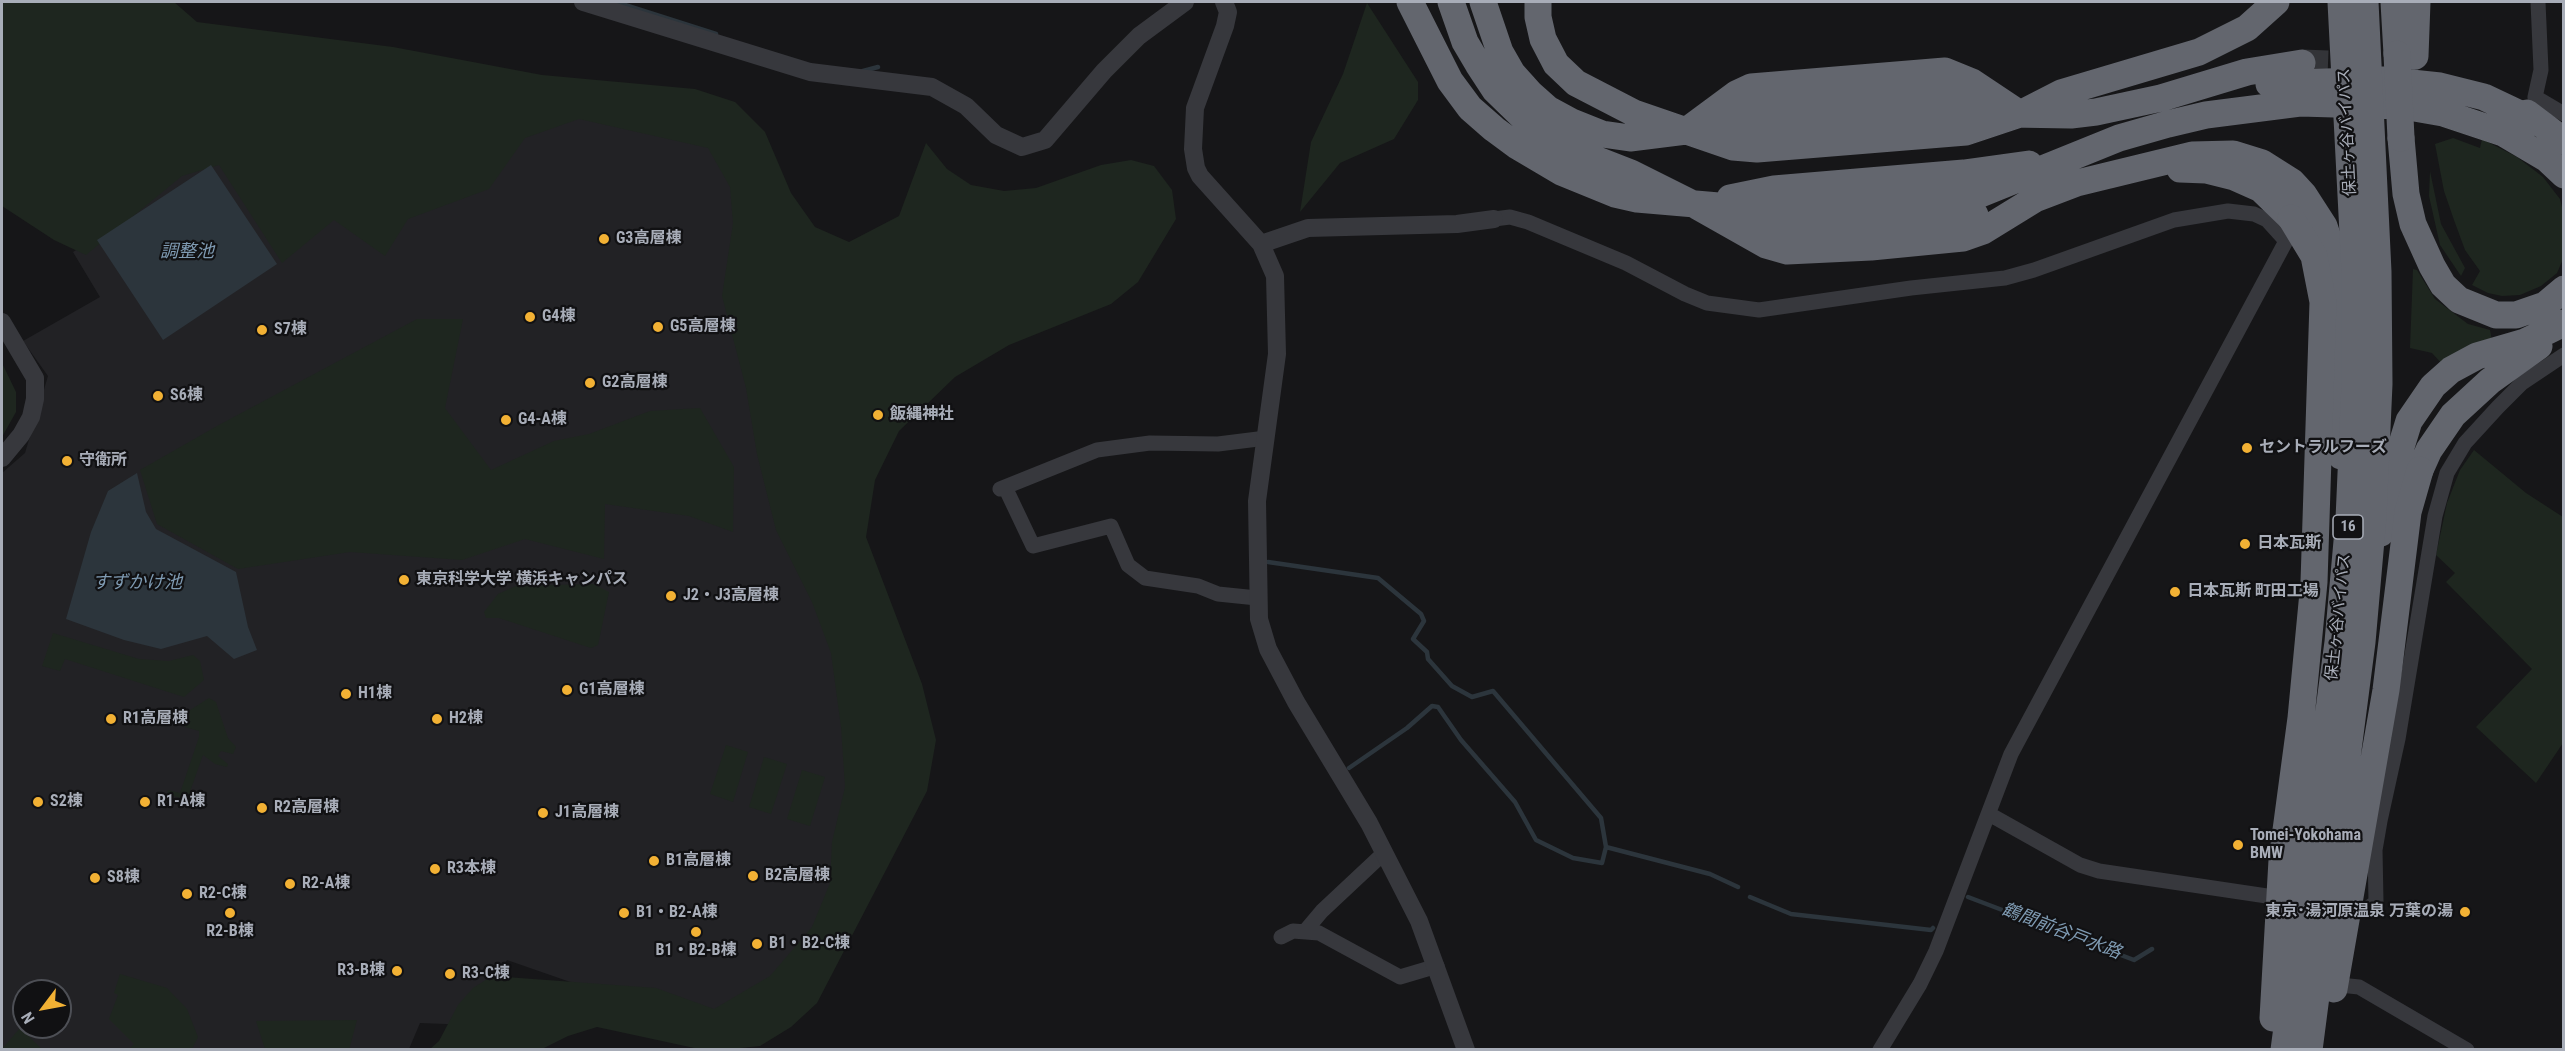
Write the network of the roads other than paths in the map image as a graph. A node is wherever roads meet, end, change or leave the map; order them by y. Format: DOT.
graph roads {
  1 [pos="583,2"];
  2 [pos="1185,2"];
  3 [pos="1224,2"];
  4 [pos="1410,2"];
  5 [pos="1451,2"];
  6 [pos="1458,2"];
  7 [pos="1482,2"];
  8 [pos="1538,2"];
  9 [pos="2276,2"];
  10 [pos="2341,2"];
  11 [pos="2365,2"];
  12 [pos="2394,2"];
  13 [pos="2416,2"];
  14 [pos="2538,2"];
  15 [pos="2406,55"];
  16 [pos="1478,64"];
  17 [pos="2161,98"];
  18 [pos="2020,114"];
  19 [pos="2552,119"];
  20 [pos="1686,131"];
  21 [pos="2564,141"];
  22 [pos="2143,167"];
  23 [pos="2072,170"];
  24 [pos="2564,175"];
  25 [pos="2027,194"];
  26 [pos="1981,204"];
  27 [pos="1697,206"];
  28 [pos="1494,219"];
  29 [pos="1261,244"];
  30 [pos="2564,289"];
  31 [pos="2,322"];
  32 [pos="2564,325"];
  33 [pos="2564,355"];
  34 [pos="1266,438"];
  35 [pos="2341,456"];
  36 [pos="2,458"];
  37 [pos="2380,534"];
  38 [pos="1257,598"];
  39 [pos="1989,814"];
  40 [pos="1385,852"];
  41 [pos="1306,930"];
  42 [pos="1281,937"];
  43 [pos="1437,966"];
  44 [pos="2324,983"];
  45 [pos="1466,1050"];
  46 [pos="1880,1050"];
  47 [pos="2272,1050"];
  48 [pos="2284,1050"];
  49 [pos="2309,1050"];
  50 [pos="2322,1050"];
  51 [pos="2467,1050"];
  1 -- 2 [label="street"];
  3 -- 29 [label="street"];
  4 -- 27 [label="highway"];
  5 -- 16 [label="highway"];
  6 -- 16 [label="highway"];
  7 -- 20 [label="highway"];
  8 -- 20 [label="highway"];
  9 -- 18 [label="highway"];
  10 -- 48 [label="highway, 保土ヶ谷バイパス / 16, bridge"];
  11 -- 49 [label="highway, 保土ヶ谷バイパス / 16, bridge"];
  12 -- 15 [label="highway"];
  13 -- 15 [label="highway"];
  14 -- 19 [label="street"];
  15 -- 30 [label="highway"];
  16 -- 27 [label="highway"];
  17 -- 18 [label="highway"];
  17 -- 19 [label="highway"];
  17 -- 19 [label="highway"];
  18 -- 20 [label="highway"];
  18 -- 20 [label="highway"];
  19 -- 21 [label="highway"];
  22 -- 23 [label="highway"];
  22 -- 35 [label="highway"];
  22 -- 47 [label="highway, bridge"];
  23 -- 24 [label="highway"];
  23 -- 25 [label="highway"];
  23 -- 26 [label="highway"];
  23 -- 27 [label="highway"];
  25 -- 26 [label="highway"];
  25 -- 27 [label="highway"];
  26 -- 27 [label="highway"];
  28 -- 29 [label="street"];
  28 -- 39 [label="street"];
  29 -- 34 [label="street"];
  31 -- 36 [label="street"];
  32 -- 37 [label="highway"];
  32 -- 50 [label="highway, bridge"];
  33 -- 39 [label="street"];
  34 -- 38 [label="street"];
  34 -- 38 [label="street"];
  38 -- 40 [label="street"];
  39 -- 46 [label="street"];
  40 -- 41 [label="street"];
  40 -- 43 [label="street"];
  41 -- 42 [label="street"];
  41 -- 43 [label="street"];
  43 -- 45 [label="street"];
  44 -- 51 [label="street"];
}
